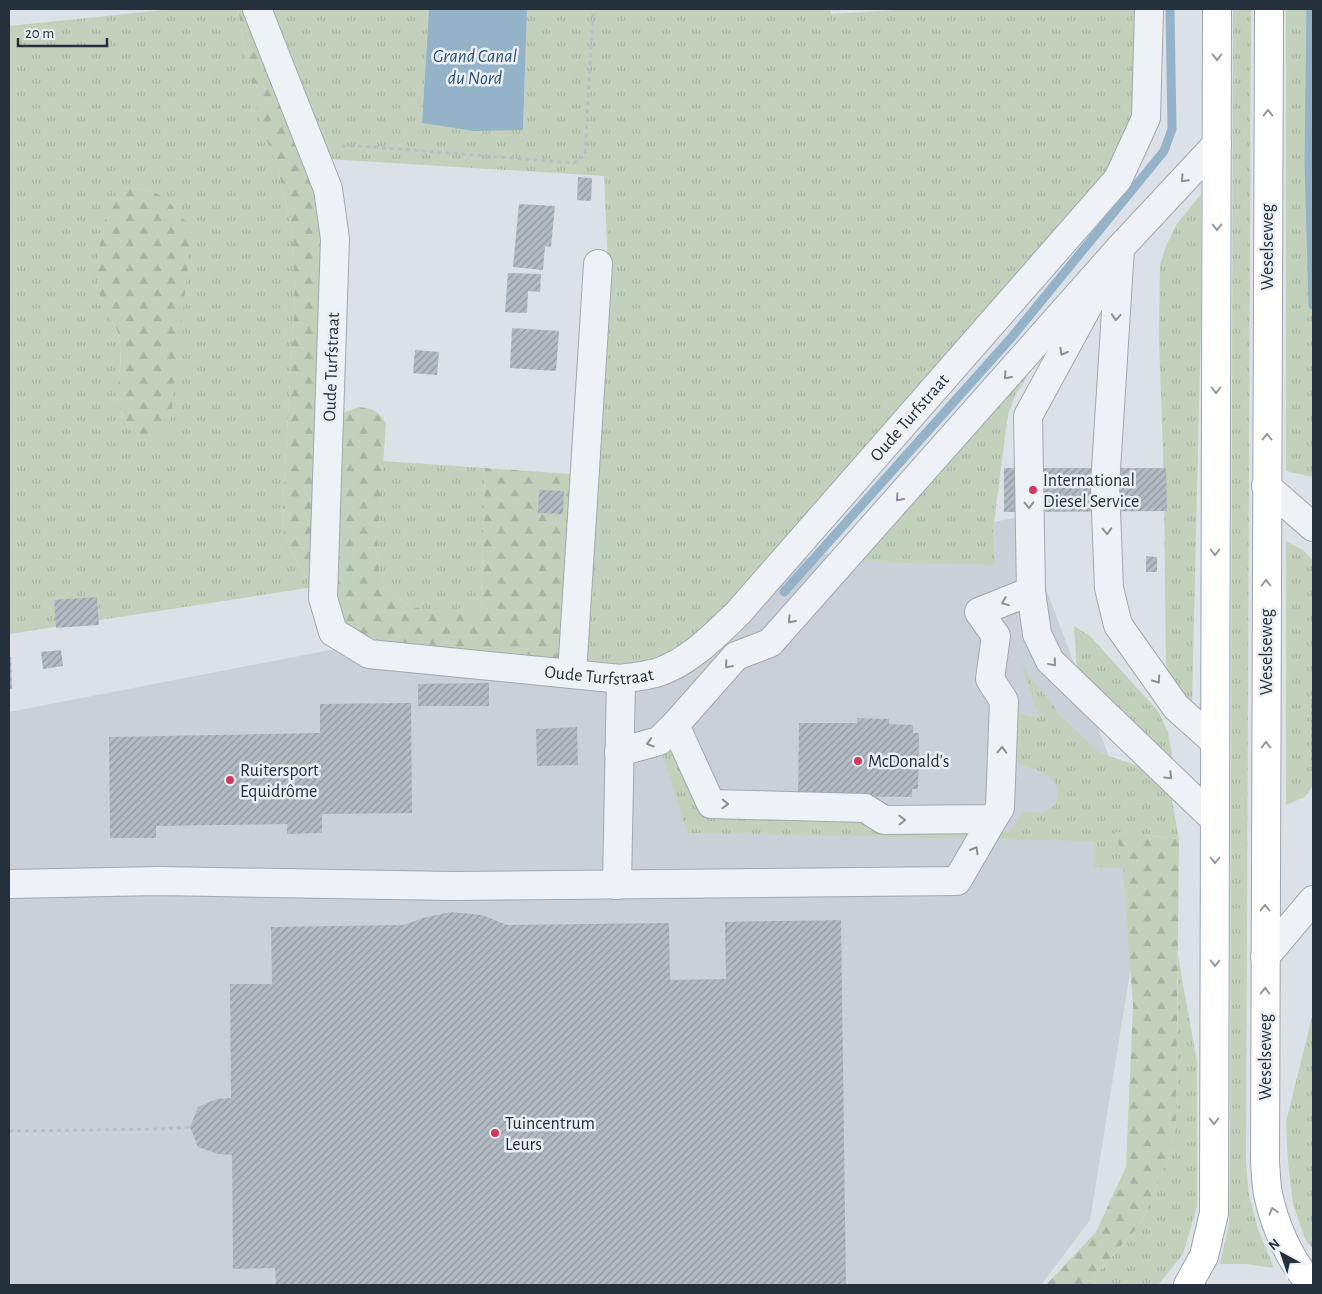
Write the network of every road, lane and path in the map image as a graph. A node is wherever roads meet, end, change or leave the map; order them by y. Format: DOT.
graph roads {
  1 [pos="257,9"];
  2 [pos="593,9"];
  3 [pos="1148,9"];
  4 [pos="1216,9"];
  5 [pos="1269,9"];
  6 [pos="1217,144"];
  7 [pos="311,146"];
  8 [pos="1120,248"];
  9 [pos="598,264"];
  10 [pos="1266,486"];
  11 [pos="1313,527"];
  12 [pos="1031,591"];
  13 [pos="1037,634"];
  14 [pos="996,636"];
  15 [pos="572,674"];
  16 [pos="621,678"];
  17 [pos="675,725"];
  18 [pos="1214,741"];
  19 [pos="619,752"];
  20 [pos="993,819"];
  21 [pos="1214,819"];
  22 [pos="9,884"];
  23 [pos="617,885"];
  24 [pos="1313,900"];
  25 [pos="1265,957"];
  26 [pos="190,1127"];
  27 [pos="9,1131"];
  28 [pos="1188,1285"];
  29 [pos="1311,1285"];
  1 -- 7 [label="street, Oude Turfstraat"];
  2 -- 7 [label="path"];
  3 -- 16 [label="street, Oude Turfstraat"];
  4 -- 6 [label="main road, one-way"];
  10 -- 5 [label="main road, Weselseweg, one-way"];
  6 -- 8 [label="street, one-way"];
  6 -- 18 [label="main road, one-way"];
  7 -- 15 [label="street, Oude Turfstraat"];
  8 -- 12 [label="street, one-way"];
  8 -- 17 [label="street, one-way"];
  8 -- 18 [label="street, one-way"];
  9 -- 15 [label="street"];
  10 -- 11 [label="street"];
  25 -- 10 [label="main road, Weselseweg, one-way"];
  12 -- 13 [label="street"];
  12 -- 14 [label="street, one-way"];
  13 -- 14 [label="street"];
  13 -- 21 [label="street, one-way"];
  20 -- 14 [label="street, one-way"];
  15 -- 16 [label="street, Oude Turfstraat"];
  16 -- 19 [label="street"];
  17 -- 19 [label="street, one-way"];
  17 -- 20 [label="street, one-way"];
  18 -- 21 [label="main road"];
  19 -- 23 [label="street"];
  23 -- 20 [label="street, one-way"];
  21 -- 28 [label="main road, one-way"];
  22 -- 23 [label="street"];
  24 -- 25 [label="street"];
  29 -- 25 [label="main road, Weselseweg, one-way"];
  26 -- 27 [label="path"];
}
